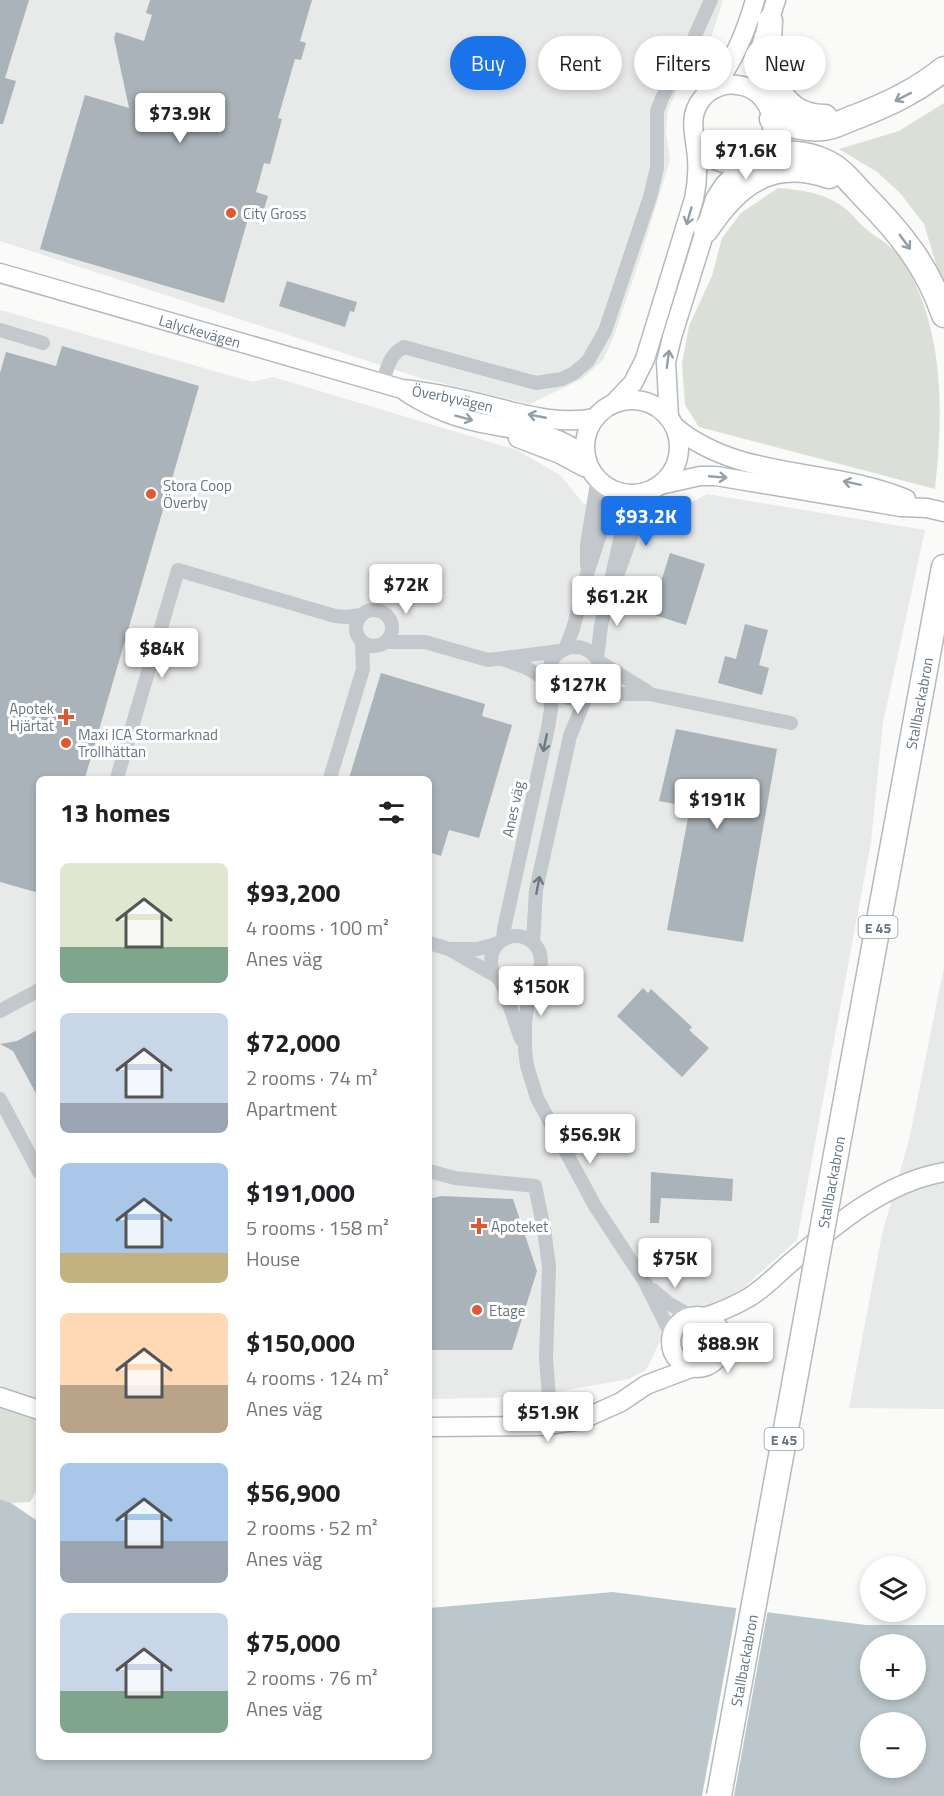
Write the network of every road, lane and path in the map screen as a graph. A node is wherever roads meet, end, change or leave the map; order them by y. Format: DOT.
graph roads {
  1 [pos="711,0"];
  2 [pos="755,0"];
  3 [pos="773,10"];
  4 [pos="732,59"];
  5 [pos="944,69"];
  6 [pos="732,84"];
  7 [pos="712,90"];
  8 [pos="769,110"];
  9 [pos="857,116"];
  10 [pos="694,137"];
  11 [pos="753,158"];
  12 [pos="867,199"];
  13 [pos="706,230"];
  14 [pos="0,273"];
  15 [pos="944,315"];
  16 [pos="0,330"];
  17 [pos="43,343"];
  18 [pos="382,384"];
  19 [pos="402,390"];
  20 [pos="613,404"];
  21 [pos="595,418"];
  22 [pos="671,421"];
  23 [pos="592,469"];
  24 [pos="657,487"];
  25 [pos="936,510"];
  26 [pos="944,567"];
  27 [pos="361,615"];
  28 [pos="335,616"];
  29 [pos="392,623"];
  30 [pos="359,637"];
  31 [pos="425,642"];
  32 [pos="384,643"];
  33 [pos="562,650"];
  34 [pos="503,659"];
  35 [pos="598,659"];
  36 [pos="363,669"];
  37 [pos="551,683"];
  38 [pos="650,694"];
  39 [pos="588,695"];
  40 [pos="791,723"];
  41 [pos="118,776"];
  42 [pos="331,776"];
  43 [pos="501,941"];
  44 [pos="533,943"];
  45 [pos="432,944"];
  46 [pos="449,948"];
  47 [pos="498,978"];
  48 [pos="531,981"];
  49 [pos="36,992"];
  50 [pos="0,1011"];
  51 [pos="525,1050"];
  52 [pos="0,1099"];
  53 [pos="36,1166"];
  54 [pos="432,1172"];
  55 [pos="944,1172"];
  56 [pos="645,1282"];
  57 [pos="750,1297"];
  58 [pos="698,1316"];
  59 [pos="723,1336"];
  60 [pos="671,1340"];
  61 [pos="691,1368"];
  62 [pos="646,1385"];
  63 [pos="0,1396"];
  64 [pos="36,1409"];
  65 [pos="551,1424"];
  66 [pos="432,1427"];
  67 [pos="719,1796"];
  1 -- 18 [label="street"];
  2 -- 4 [label="main road"];
  3 -- 8 [label="main road"];
  3 -- 9 [label="highway"];
  5 -- 9 [label="highway, one-way"];
  6 -- 8 [label="main road"];
  7 -- 10 [label="main road"];
  8 -- 9 [label="highway"];
  8 -- 11 [label="main road"];
  10 -- 11 [label="main road"];
  10 -- 20 [label="main road, one-way"];
  11 -- 12 [label="highway"];
  11 -- 13 [label="main road"];
  12 -- 13 [label="highway"];
  12 -- 15 [label="highway, one-way"];
  22 -- 13 [label="main road, one-way"];
  14 -- 18 [label="main road, Lalyckevägen"];
  16 -- 17 [label="street"];
  18 -- 19 [label="main road, Lalyckevägen"];
  21 -- 19 [label="main road, Överbyvägen, one-way"];
  19 -- 23 [label="main road, Överbyvägen, one-way"];
  20 -- 21 [label="main road"];
  20 -- 22 [label="main road, Överbyvägen"];
  21 -- 23 [label="main road"];
  22 -- 24 [label="main road"];
  25 -- 22 [label="main road, Överbyvägen, one-way"];
  23 -- 24 [label="main road, Överbyvägen"];
  23 -- 33 [label="street"];
  24 -- 25 [label="main road, Överbyvägen, one-way"];
  24 -- 35 [label="street"];
  26 -- 67 [label="highway, Stallbackabron / E 45, bridge"];
  27 -- 28 [label="street"];
  27 -- 29 [label="street"];
  27 -- 30 [label="street"];
  28 -- 30 [label="street"];
  28 -- 41 [label="street"];
  29 -- 31 [label="street"];
  29 -- 32 [label="street"];
  30 -- 32 [label="street"];
  30 -- 36 [label="street"];
  31 -- 32 [label="street"];
  31 -- 34 [label="street"];
  32 -- 36 [label="street"];
  33 -- 34 [label="street"];
  33 -- 35 [label="street"];
  33 -- 37 [label="street"];
  34 -- 37 [label="street"];
  35 -- 38 [label="street"];
  35 -- 39 [label="street"];
  36 -- 42 [label="street"];
  37 -- 39 [label="street"];
  37 -- 43 [label="street, Anes väg, one-way"];
  38 -- 39 [label="street"];
  38 -- 40 [label="street"];
  44 -- 39 [label="street, one-way"];
  43 -- 44 [label="street"];
  43 -- 46 [label="street"];
  43 -- 47 [label="street"];
  44 -- 48 [label="street"];
  45 -- 46 [label="street"];
  46 -- 47 [label="street"];
  47 -- 48 [label="street"];
  47 -- 51 [label="street"];
  48 -- 51 [label="street"];
  49 -- 50 [label="street"];
  51 -- 56 [label="street"];
  52 -- 53 [label="street"];
  54 -- 65 [label="street"];
  55 -- 57 [label="main road"];
  56 -- 58 [label="street"];
  56 -- 60 [label="street"];
  57 -- 58 [label="main road"];
  57 -- 59 [label="main road"];
  58 -- 59 [label="main road"];
  58 -- 60 [label="main road"];
  59 -- 61 [label="main road"];
  60 -- 61 [label="main road"];
  60 -- 62 [label="main road"];
  61 -- 62 [label="main road"];
  62 -- 65 [label="main road"];
  63 -- 64 [label="main road"];
  65 -- 66 [label="main road"];
}
